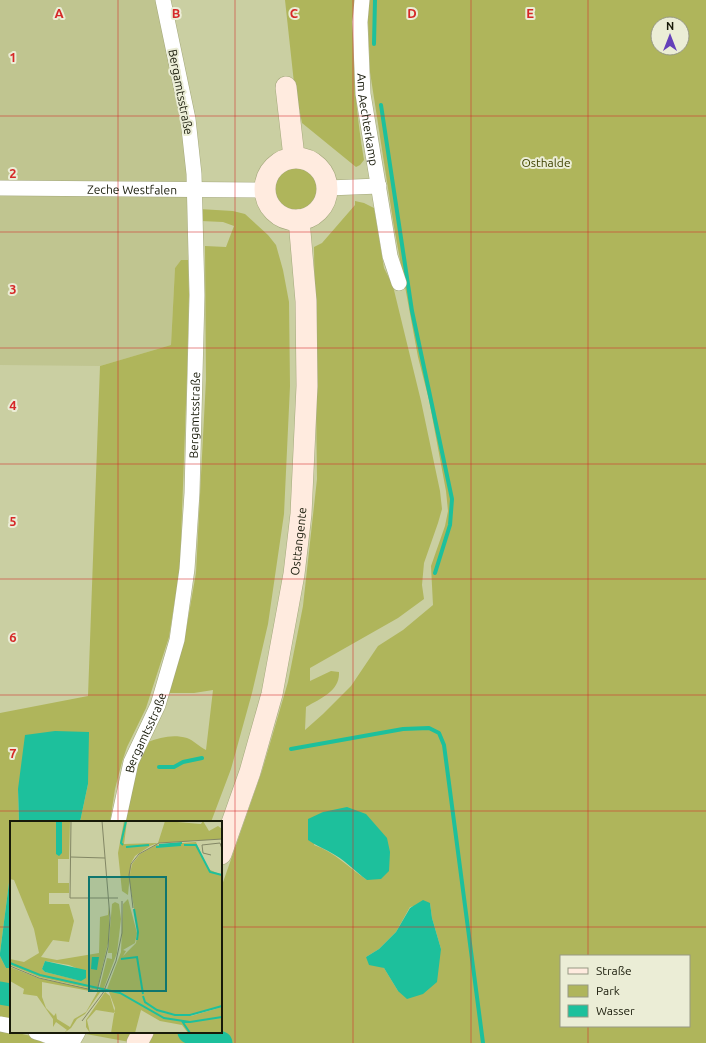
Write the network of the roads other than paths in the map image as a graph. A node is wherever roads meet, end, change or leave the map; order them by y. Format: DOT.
graph roads {
  1 [pos="163,0"];
  2 [pos="362,0"];
  3 [pos="286,87"];
  4 [pos="294,157"];
  5 [pos="379,186"];
  6 [pos="0,188"];
  7 [pos="195,188"];
  8 [pos="328,188"];
  9 [pos="265,190"];
  10 [pos="299,220"];
  11 [pos="399,283"];
  12 [pos="118,821"];
  13 [pos="222,851"];
  14 [pos="0,1024"];
  15 [pos="10,1026"];
  16 [pos="40,1033"];
  17 [pos="77,1033"];
  18 [pos="142,1033"];
  19 [pos="137,1043"];
  1 -- 7 [label="street, Bergamtsstraße"];
  2 -- 5 [label="street, Am Aechterkamp"];
  3 -- 4 [label="street"];
  4 -- 8 [label="street"];
  4 -- 9 [label="street"];
  5 -- 8 [label="street"];
  5 -- 11 [label="street, Am Aechterkamp"];
  6 -- 7 [label="street, Zeche Westfalen"];
  7 -- 9 [label="street, Zeche Westfalen"];
  7 -- 12 [label="street, Bergamtsstraße"];
  8 -- 10 [label="street"];
  9 -- 10 [label="street"];
  10 -- 13 [label="street, Osttangente"];
  14 -- 15 [label="street"];
  16 -- 17 [label="street"];
  18 -- 19 [label="street"];
}
